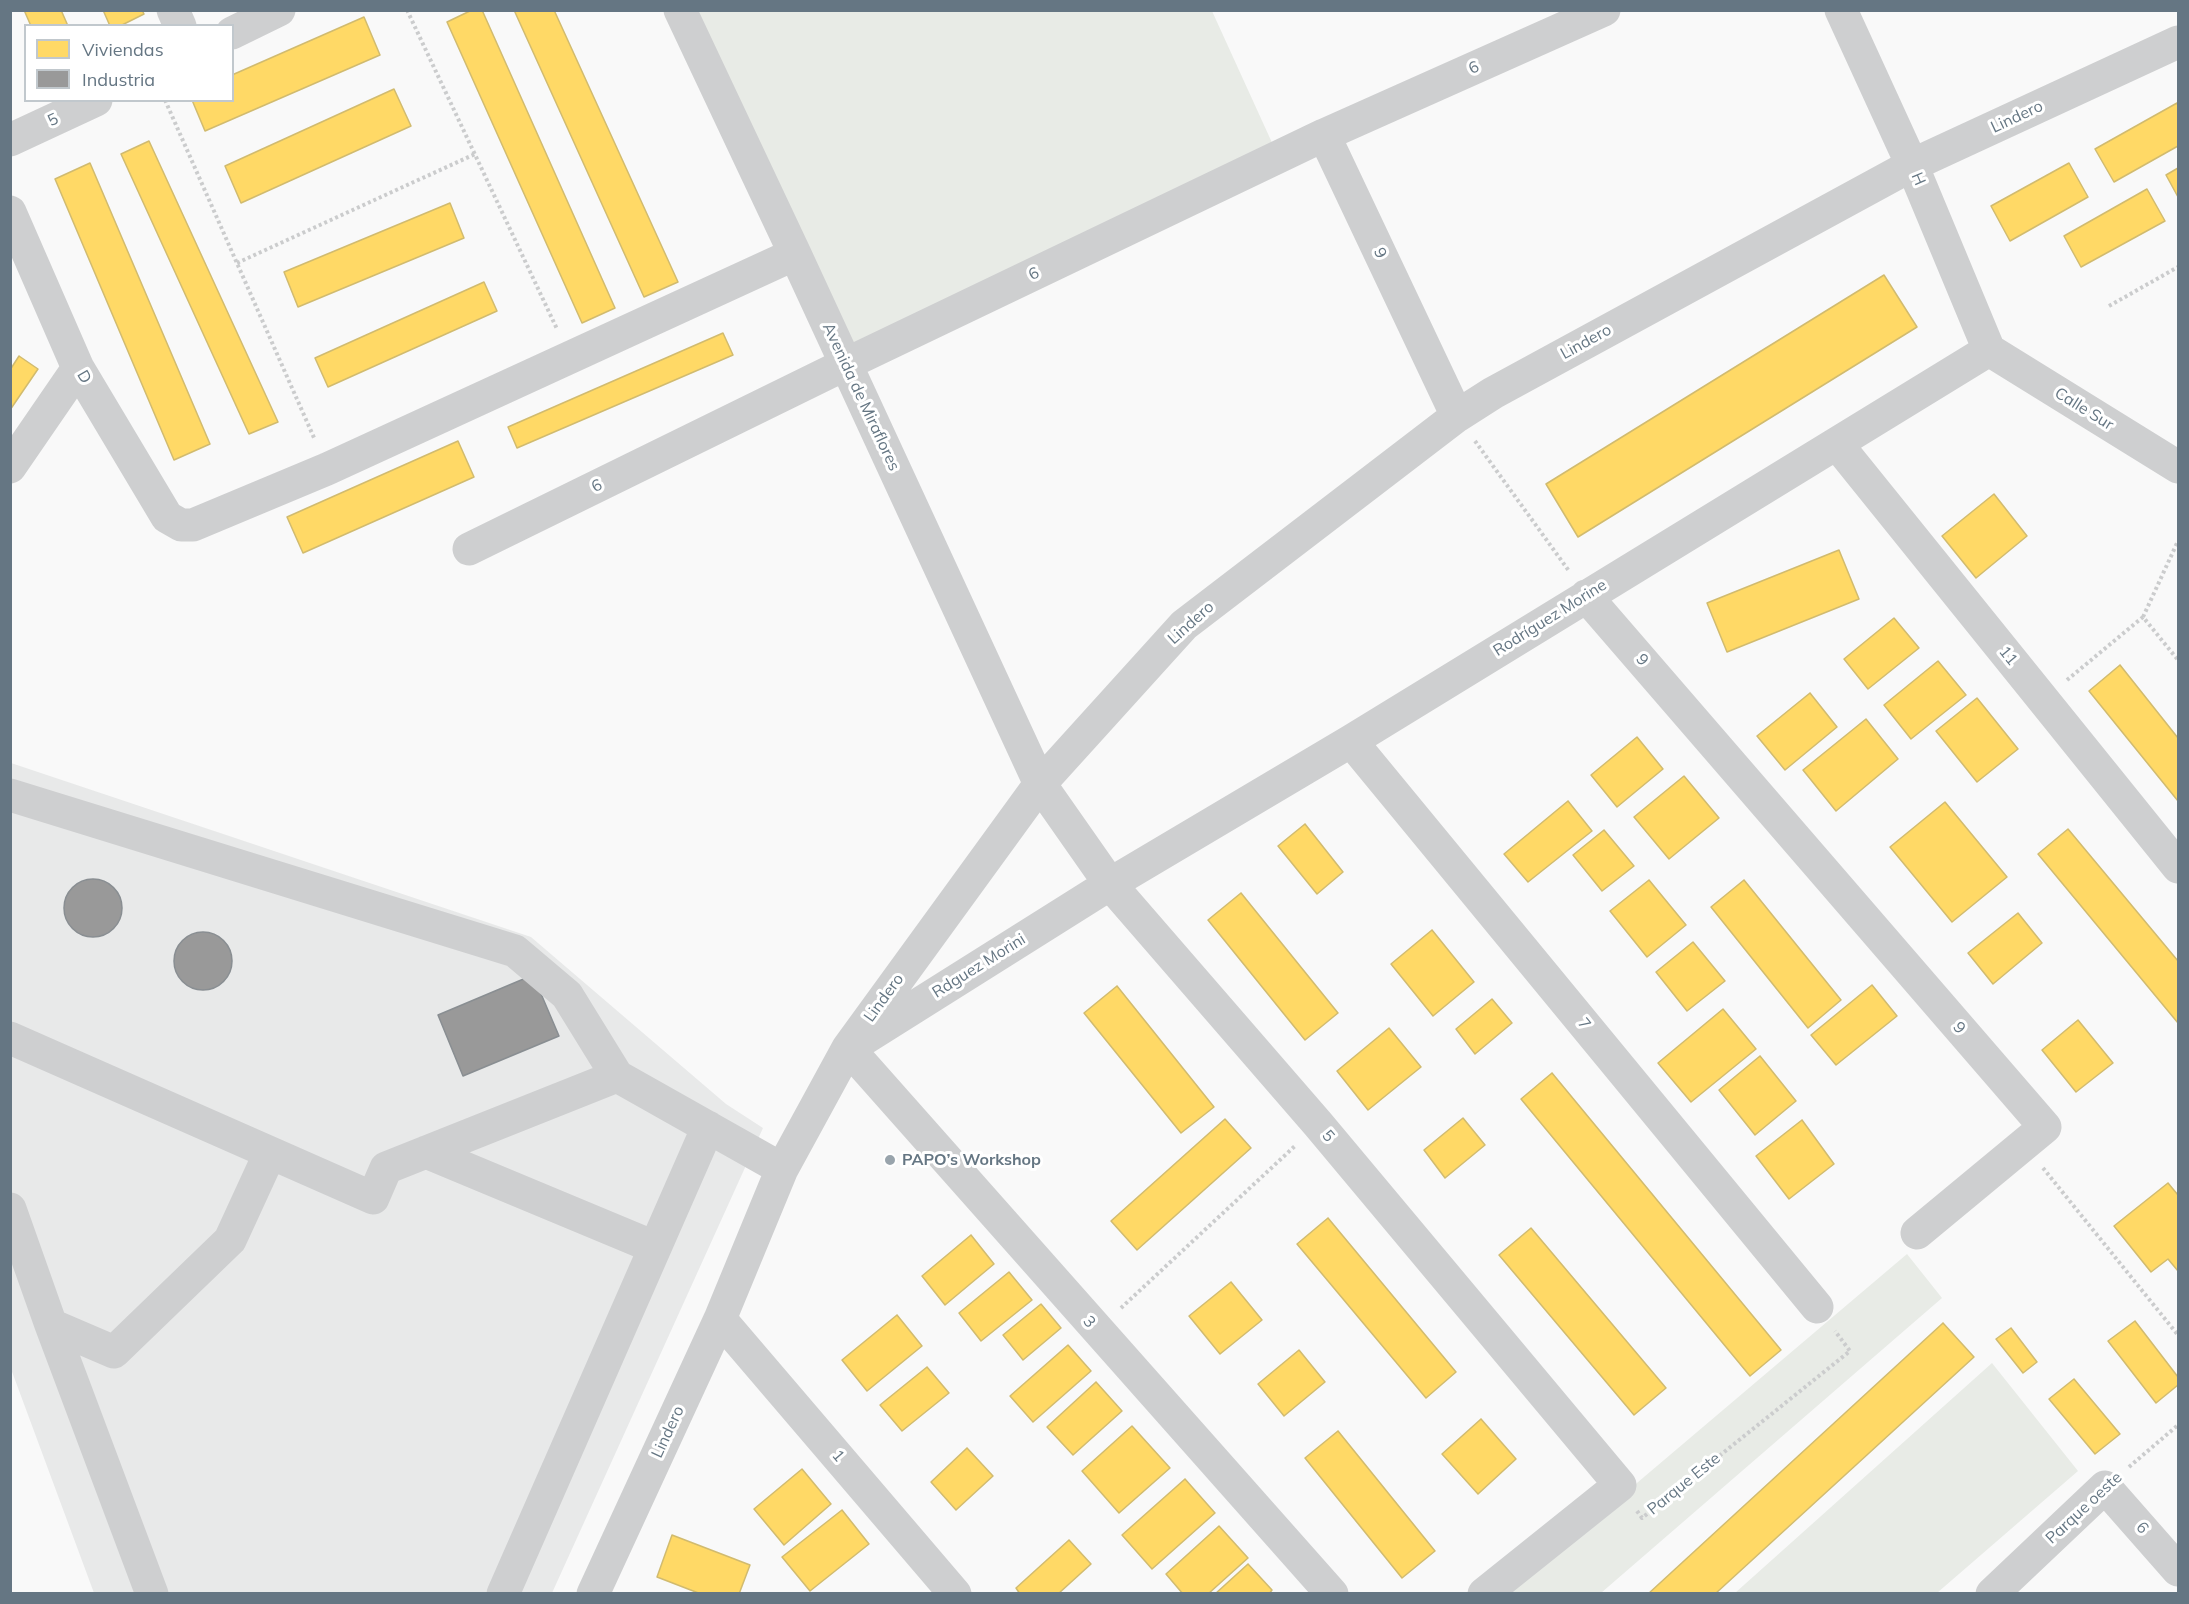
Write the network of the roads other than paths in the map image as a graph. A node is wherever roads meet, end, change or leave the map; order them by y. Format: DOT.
graph roads {
  1 [pos="172,10"];
  2 [pos="279,10"];
  3 [pos="680,10"];
  4 [pos="1604,10"];
  5 [pos="1841,10"];
  6 [pos="179,24"];
  7 [pos="234,32"];
  8 [pos="2178,42"];
  9 [pos="92,102"];
  10 [pos="1324,135"];
  11 [pos="10,140"];
  12 [pos="1912,165"];
  13 [pos="10,212"];
  14 [pos="795,254"];
  15 [pos="1989,350"];
  16 [pos="846,364"];
  17 [pos="78,368"];
  18 [pos="1457,416"];
  19 [pos="1837,444"];
  20 [pos="10,467"];
  21 [pos="2178,467"];
  22 [pos="469,549"];
  23 [pos="1587,596"];
  24 [pos="1351,741"];
  25 [pos="1040,784"];
  26 [pos="10,795"];
  27 [pos="2178,867"];
  28 [pos="1110,884"];
  29 [pos="10,1038"];
  30 [pos="848,1048"];
  31 [pos="617,1076"];
  32 [pos="708,1127"];
  33 [pos="426,1152"];
  34 [pos="270,1153"];
  35 [pos="782,1169"];
  36 [pos="10,1209"];
  37 [pos="1917,1233"];
  38 [pos="654,1247"];
  39 [pos="1817,1307"];
  40 [pos="720,1318"];
  41 [pos="51,1325"];
  42 [pos="2105,1487"];
  43 [pos="2178,1570"];
  44 [pos="152,1593"];
  45 [pos="503,1593"];
  46 [pos="593,1593"];
  47 [pos="955,1593"];
  48 [pos="1332,1593"];
  49 [pos="1484,1593"];
  50 [pos="1992,1593"];
  1 -- 6 [label="street"];
  2 -- 7 [label="street"];
  3 -- 14 [label="street, Avenida de Miraflores"];
  4 -- 10 [label="street, 6"];
  5 -- 12 [label="street, H"];
  8 -- 12 [label="street, Lindero"];
  9 -- 11 [label="street, 5"];
  10 -- 16 [label="street, 6"];
  10 -- 18 [label="street, 9"];
  12 -- 15 [label="street, H"];
  12 -- 18 [label="street, Lindero"];
  13 -- 17 [label="street, D"];
  14 -- 16 [label="street, Avenida de Miraflores"];
  14 -- 17 [label="street, D"];
  15 -- 19 [label="street, Rodríguez Morine"];
  15 -- 21 [label="street, Calle Sur"];
  16 -- 22 [label="street, 6"];
  16 -- 25 [label="street, Avenida de Miraflores"];
  17 -- 20 [label="street"];
  18 -- 25 [label="street, Lindero"];
  19 -- 23 [label="street, Rodríguez Morine"];
  19 -- 27 [label="street, 11"];
  23 -- 24 [label="street, Rodríguez Morine"];
  23 -- 37 [label="street, 9"];
  24 -- 28 [label="street, Rodríguez Morine"];
  24 -- 39 [label="street, 7"];
  25 -- 28 [label="street, 5"];
  25 -- 30 [label="street, Lindero"];
  26 -- 31 [label="street"];
  28 -- 30 [label="street, Rdguez Morini"];
  28 -- 49 [label="street, 5"];
  29 -- 34 [label="street"];
  30 -- 35 [label="street, Lindero"];
  30 -- 48 [label="street, 3"];
  31 -- 32 [label="street"];
  31 -- 33 [label="street"];
  32 -- 35 [label="street"];
  32 -- 38 [label="street"];
  33 -- 34 [label="street"];
  33 -- 38 [label="street"];
  34 -- 41 [label="street"];
  35 -- 40 [label="street, Lindero"];
  36 -- 41 [label="street"];
  38 -- 45 [label="street"];
  40 -- 46 [label="street, Lindero"];
  40 -- 47 [label="street, 1"];
  41 -- 44 [label="street"];
  42 -- 43 [label="street, 6"];
  42 -- 50 [label="street, Parque oeste"];
}
